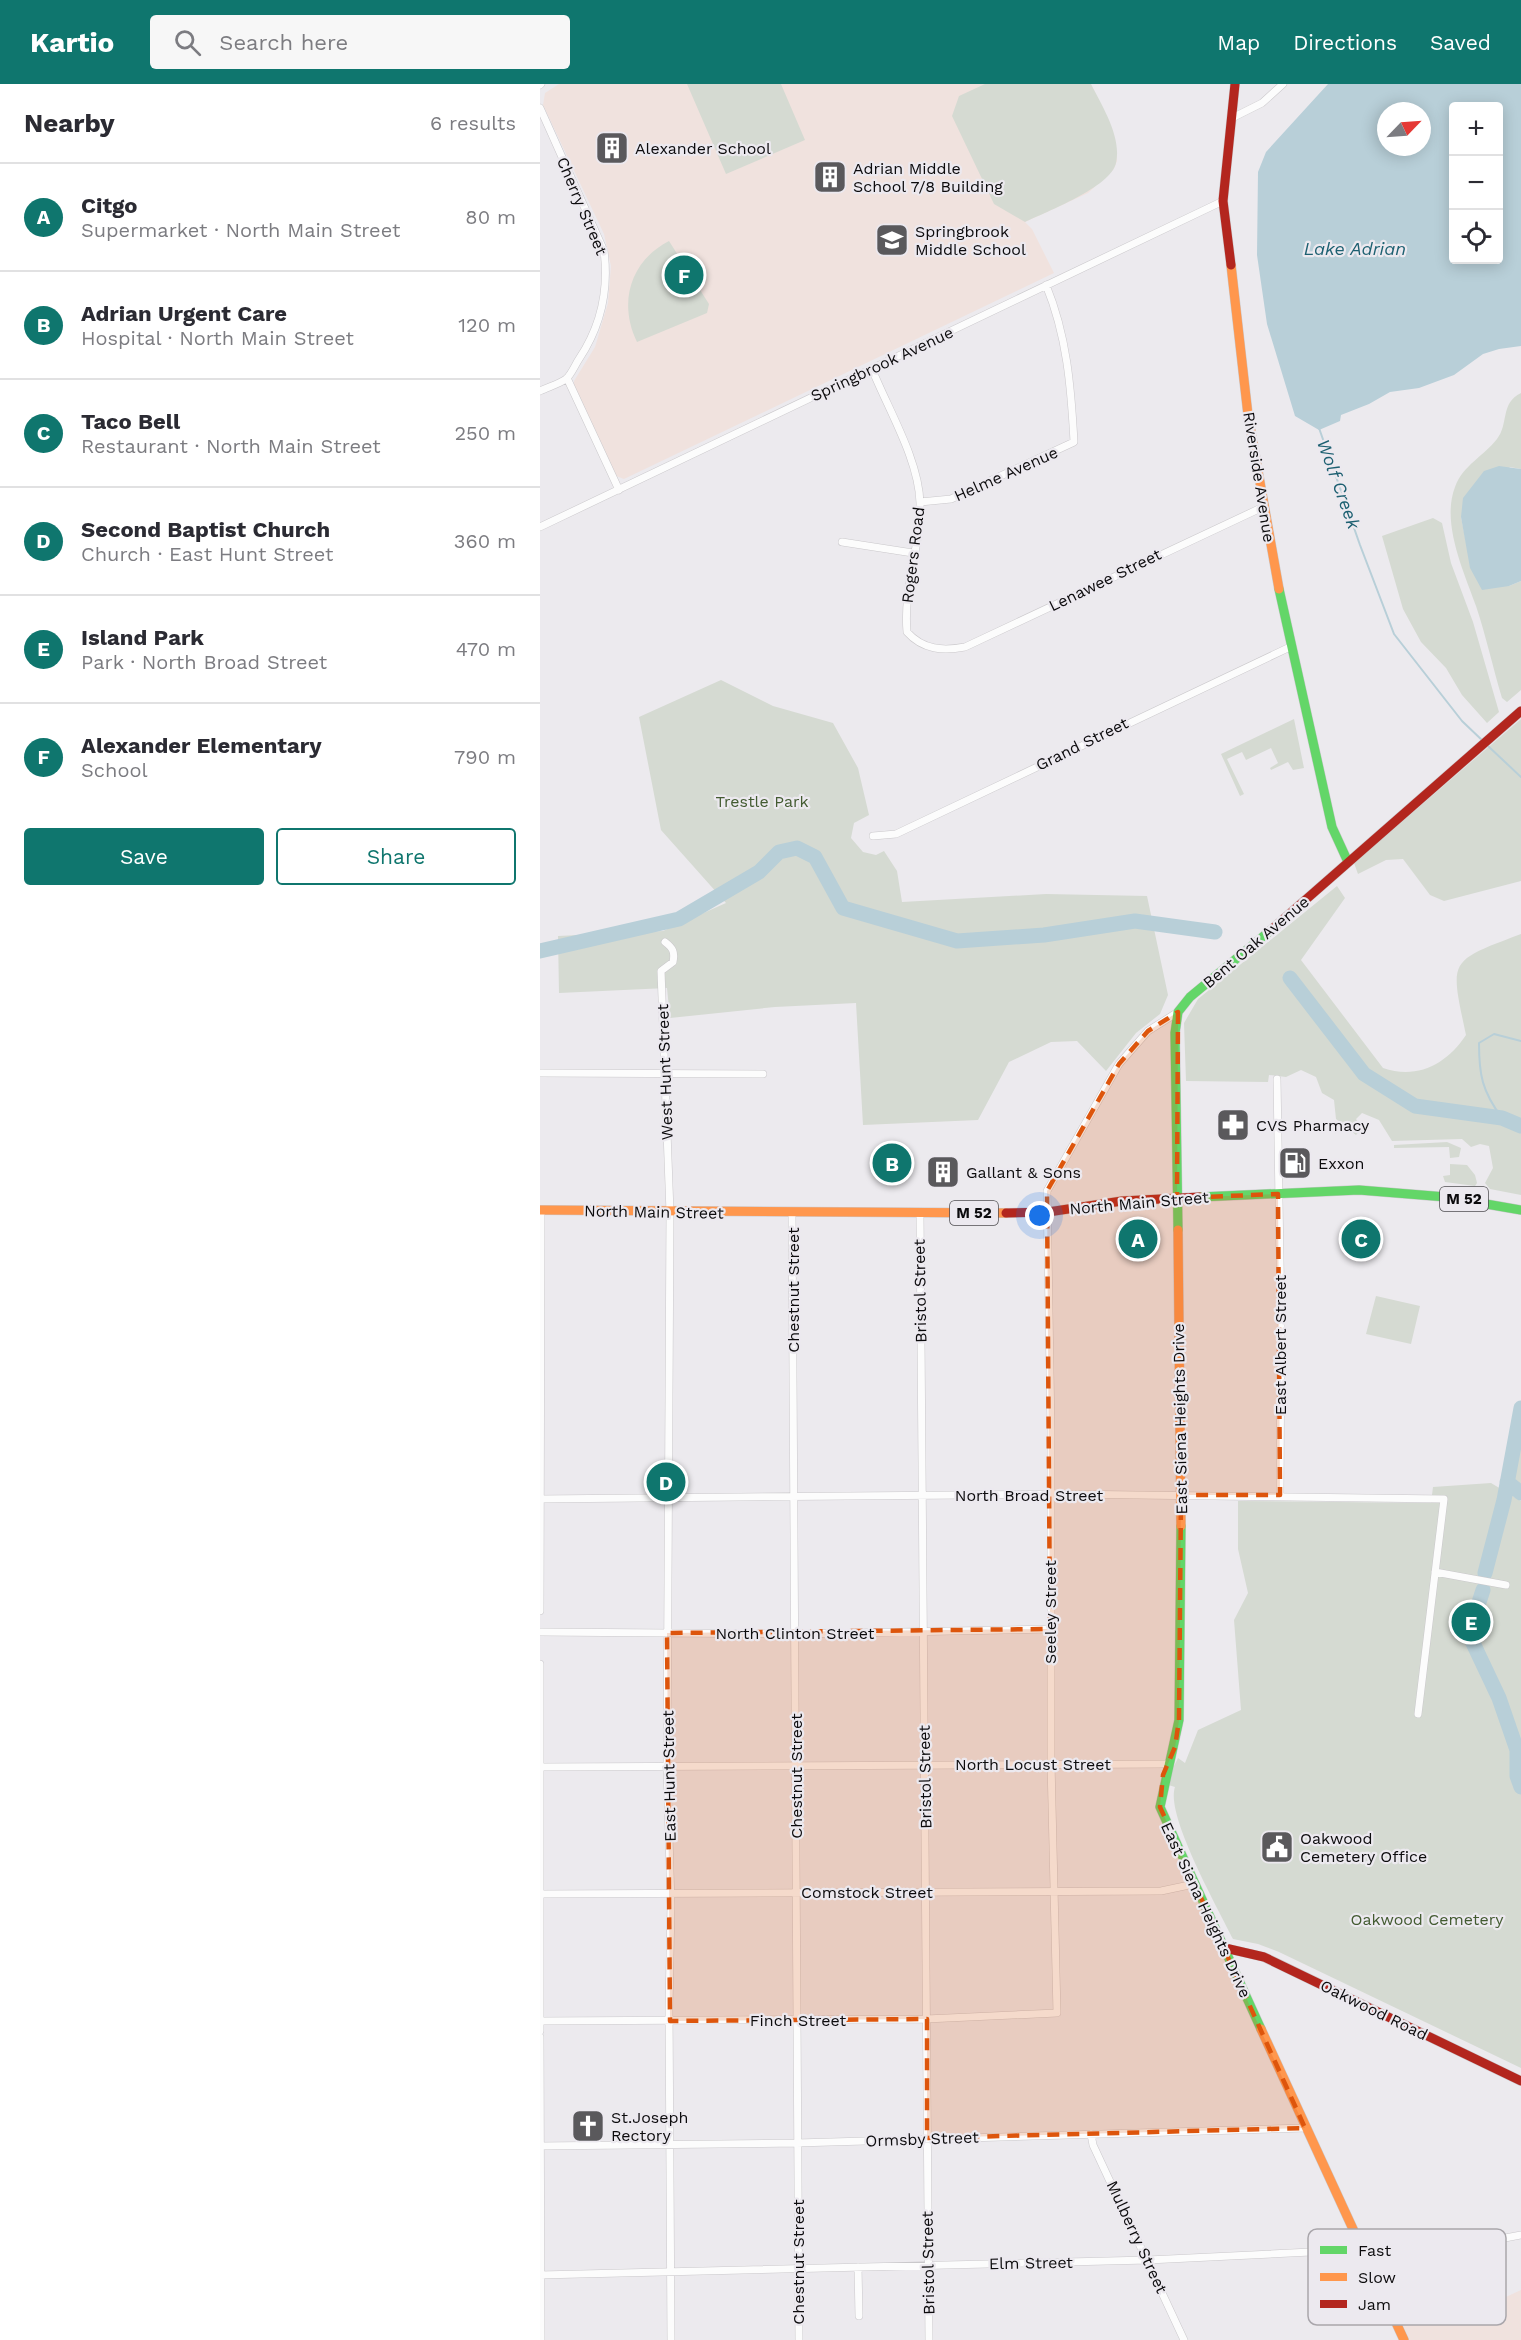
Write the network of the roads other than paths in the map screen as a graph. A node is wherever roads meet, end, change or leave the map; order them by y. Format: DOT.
graph roads {
  1 [pos="1235,84"];
  2 [pos="1283,84"];
  3 [pos="540,108"];
  4 [pos="1232,118"];
  5 [pos="1223,201"];
  6 [pos="1046,285"];
  7 [pos="872,369"];
  8 [pos="567,378"];
  9 [pos="540,391"];
  10 [pos="619,490"];
  11 [pos="920,502"];
  12 [pos="1263,507"];
  13 [pos="540,527"];
  14 [pos="842,542"];
  15 [pos="913,553"];
  16 [pos="1290,646"];
  17 [pos="947,651"];
  18 [pos="1521,711"];
  19 [pos="873,836"];
  20 [pos="1348,862"];
  21 [pos="665,942"];
  22 [pos="1178,1012"];
  23 [pos="540,1072"];
  24 [pos="666,1073"];
  25 [pos="763,1074"];
  26 [pos="1277,1079"];
  27 [pos="1278,1194"];
  28 [pos="1177,1198"];
  29 [pos="541,1210"];
  30 [pos="1521,1210"];
  31 [pos="670,1212"];
  32 [pos="1048,1212"];
  33 [pos="792,1213"];
  34 [pos="920,1214"];
  35 [pos="1050,1494"];
  36 [pos="921,1495"];
  37 [pos="1181,1495"];
  38 [pos="1280,1495"];
  39 [pos="670,1497"];
  40 [pos="794,1498"];
  41 [pos="540,1499"];
  42 [pos="1435,1572"];
  43 [pos="1506,1585"];
  44 [pos="540,1611"];
  45 [pos="1050,1629"];
  46 [pos="540,1632"];
  47 [pos="924,1632"];
  48 [pos="667,1633"];
  49 [pos="795,1634"];
  50 [pos="540,1664"];
  51 [pos="1418,1714"];
  52 [pos="1051,1763"];
  53 [pos="1166,1764"];
  54 [pos="796,1765"];
  55 [pos="925,1765"];
  56 [pos="667,1766"];
  57 [pos="540,1767"];
  58 [pos="1194,1884"];
  59 [pos="927,1892"];
  60 [pos="1053,1892"];
  61 [pos="796,1893"];
  62 [pos="540,1894"];
  63 [pos="671,1894"];
  64 [pos="1225,1948"];
  65 [pos="1057,2013"];
  66 [pos="926,2019"];
  67 [pos="798,2020"];
  68 [pos="540,2021"];
  69 [pos="670,2021"];
  70 [pos="540,2031"];
  71 [pos="540,2037"];
  72 [pos="1521,2081"];
  73 [pos="1305,2128"];
  74 [pos="1092,2134"];
  75 [pos="927,2138"];
  76 [pos="797,2143"];
  77 [pos="670,2145"];
  78 [pos="541,2146"];
  79 [pos="1353,2229"];
  80 [pos="1521,2235"];
  81 [pos="1506,2238"];
  82 [pos="1308,2252"];
  83 [pos="1148,2260"];
  84 [pos="928,2266"];
  85 [pos="858,2267"];
  86 [pos="799,2268"];
  87 [pos="671,2272"];
  88 [pos="541,2275"];
  89 [pos="859,2316"];
  90 [pos="1397,2325"];
  91 [pos="542,2340"];
  92 [pos="671,2340"];
  93 [pos="799,2340"];
  94 [pos="929,2340"];
  95 [pos="1185,2340"];
  96 [pos="1404,2340"];
  1 -- 4 [label="street, Riverside Avenue"];
  2 -- 4 [label="street"];
  3 -- 8 [label="street, Cherry Street"];
  4 -- 5 [label="street, Riverside Avenue"];
  5 -- 6 [label="street, Springbrook Avenue"];
  5 -- 12 [label="street, Riverside Avenue"];
  6 -- 7 [label="street, Springbrook Avenue"];
  6 -- 11 [label="street, Helme Avenue"];
  7 -- 10 [label="street, Springbrook Avenue"];
  7 -- 11 [label="street, Rogers Road"];
  8 -- 9 [label="street"];
  8 -- 10 [label="street"];
  10 -- 13 [label="street, Springbrook Avenue"];
  11 -- 15 [label="street, Rogers Road"];
  12 -- 16 [label="street, Riverside Avenue"];
  12 -- 17 [label="street, Lenawee Street"];
  14 -- 15 [label="street"];
  15 -- 17 [label="street, Rogers Road"];
  16 -- 19 [label="street, Grand Street"];
  16 -- 20 [label="street, Riverside Avenue"];
  18 -- 20 [label="street, Bent Oak Avenue"];
  20 -- 22 [label="street, Bent Oak Avenue"];
  21 -- 24 [label="street, West Hunt Street"];
  22 -- 28 [label="street, East Siena Heights Drive"];
  22 -- 32 [label="street, Bent Oak Avenue"];
  23 -- 24 [label="street"];
  24 -- 25 [label="street"];
  24 -- 31 [label="street, West Hunt Street"];
  26 -- 27 [label="street, East Albert Street"];
  27 -- 28 [label="street, North Main Street / M 52"];
  27 -- 30 [label="street, North Main Street / M 52"];
  27 -- 38 [label="street, East Albert Street"];
  28 -- 32 [label="street, North Main Street / M 52"];
  28 -- 37 [label="street, East Siena Heights Drive"];
  29 -- 31 [label="street, North Main Street / M 52"];
  29 -- 41 [label="street"];
  31 -- 33 [label="street, North Main Street / M 52"];
  31 -- 39 [label="street, East Hunt Street"];
  32 -- 34 [label="street, North Main Street / M 52"];
  32 -- 35 [label="street, Seeley Street"];
  33 -- 34 [label="street, North Main Street / M 52"];
  33 -- 40 [label="street, Chestnut Street"];
  34 -- 36 [label="street, Bristol Street"];
  35 -- 36 [label="street, North Broad Street"];
  35 -- 37 [label="street, North Broad Street"];
  35 -- 45 [label="street, Seeley Street"];
  36 -- 40 [label="street, North Broad Street"];
  36 -- 47 [label="street, Bristol Street"];
  37 -- 38 [label="street, North Broad Street"];
  37 -- 53 [label="street, East Siena Heights Drive"];
  38 -- 42 [label="street, North Broad Street"];
  39 -- 40 [label="street, North Broad Street"];
  39 -- 41 [label="street, North Broad Street"];
  39 -- 48 [label="street, East Hunt Street"];
  40 -- 49 [label="street, Chestnut Street"];
  41 -- 44 [label="street"];
  42 -- 43 [label="street"];
  42 -- 51 [label="street, North Broad Street"];
  45 -- 47 [label="street, North Clinton Street"];
  45 -- 52 [label="street, Seeley Street"];
  46 -- 48 [label="street, North Clinton Street"];
  47 -- 49 [label="street, North Clinton Street"];
  47 -- 55 [label="street, Bristol Street"];
  48 -- 49 [label="street, North Clinton Street"];
  48 -- 56 [label="street, East Hunt Street"];
  49 -- 54 [label="street, Chestnut Street"];
  50 -- 57 [label="street"];
  52 -- 53 [label="street, North Locust Street"];
  52 -- 55 [label="street, North Locust Street"];
  52 -- 60 [label="street, Seeley Street"];
  53 -- 58 [label="street, East Siena Heights Drive"];
  54 -- 55 [label="street, North Locust Street"];
  54 -- 56 [label="street, North Locust Street"];
  54 -- 61 [label="street, Chestnut Street"];
  55 -- 59 [label="street, Bristol Street"];
  56 -- 57 [label="street, North Locust Street"];
  56 -- 63 [label="street, East Hunt Street"];
  57 -- 62 [label="street"];
  58 -- 60 [label="street, Comstock Street"];
  58 -- 64 [label="street, East Siena Heights Drive"];
  59 -- 60 [label="street, Comstock Street"];
  59 -- 61 [label="street, Comstock Street"];
  59 -- 66 [label="street, Bristol Street"];
  60 -- 65 [label="street, Seeley Street"];
  61 -- 63 [label="street, Comstock Street"];
  61 -- 67 [label="street, Chestnut Street"];
  62 -- 63 [label="street, Comstock Street"];
  62 -- 68 [label="street"];
  63 -- 69 [label="street, East Hunt Street"];
  64 -- 72 [label="street, Oakwood Road"];
  64 -- 73 [label="street, East Siena Heights Drive"];
  65 -- 66 [label="street, Finch Street"];
  66 -- 67 [label="street, Finch Street"];
  66 -- 75 [label="street, Bristol Street"];
  67 -- 69 [label="street, Finch Street"];
  67 -- 76 [label="street, Chestnut Street"];
  68 -- 69 [label="street, Finch Street"];
  68 -- 70 [label="street"];
  69 -- 77 [label="street, East Hunt Street"];
  71 -- 78 [label="street"];
  73 -- 74 [label="street, Ormsby Street"];
  73 -- 79 [label="street, East Siena Heights Drive"];
  74 -- 75 [label="street, Ormsby Street"];
  74 -- 83 [label="street, Mulberry Street"];
  75 -- 76 [label="street, Ormsby Street"];
  75 -- 84 [label="street, Bristol Street"];
  76 -- 77 [label="street, Ormsby Street"];
  76 -- 86 [label="street, Chestnut Street"];
  77 -- 78 [label="street, Ormsby Street"];
  77 -- 87 [label="street, East Hunt Street"];
  78 -- 88 [label="street"];
  80 -- 81 [label="street, Elm Street"];
  82 -- 83 [label="street, Elm Street"];
  83 -- 84 [label="street, Elm Street"];
  83 -- 95 [label="street, Mulberry Street"];
  84 -- 85 [label="street, Elm Street"];
  84 -- 94 [label="street, Bristol Street"];
  85 -- 86 [label="street, Elm Street"];
  85 -- 89 [label="street"];
  86 -- 87 [label="street, Elm Street"];
  86 -- 93 [label="street, Chestnut Street"];
  87 -- 88 [label="street, Elm Street"];
  87 -- 92 [label="street, East Hunt Street"];
  88 -- 91 [label="street"];
  90 -- 96 [label="street, East Siena Heights Drive"];
}
